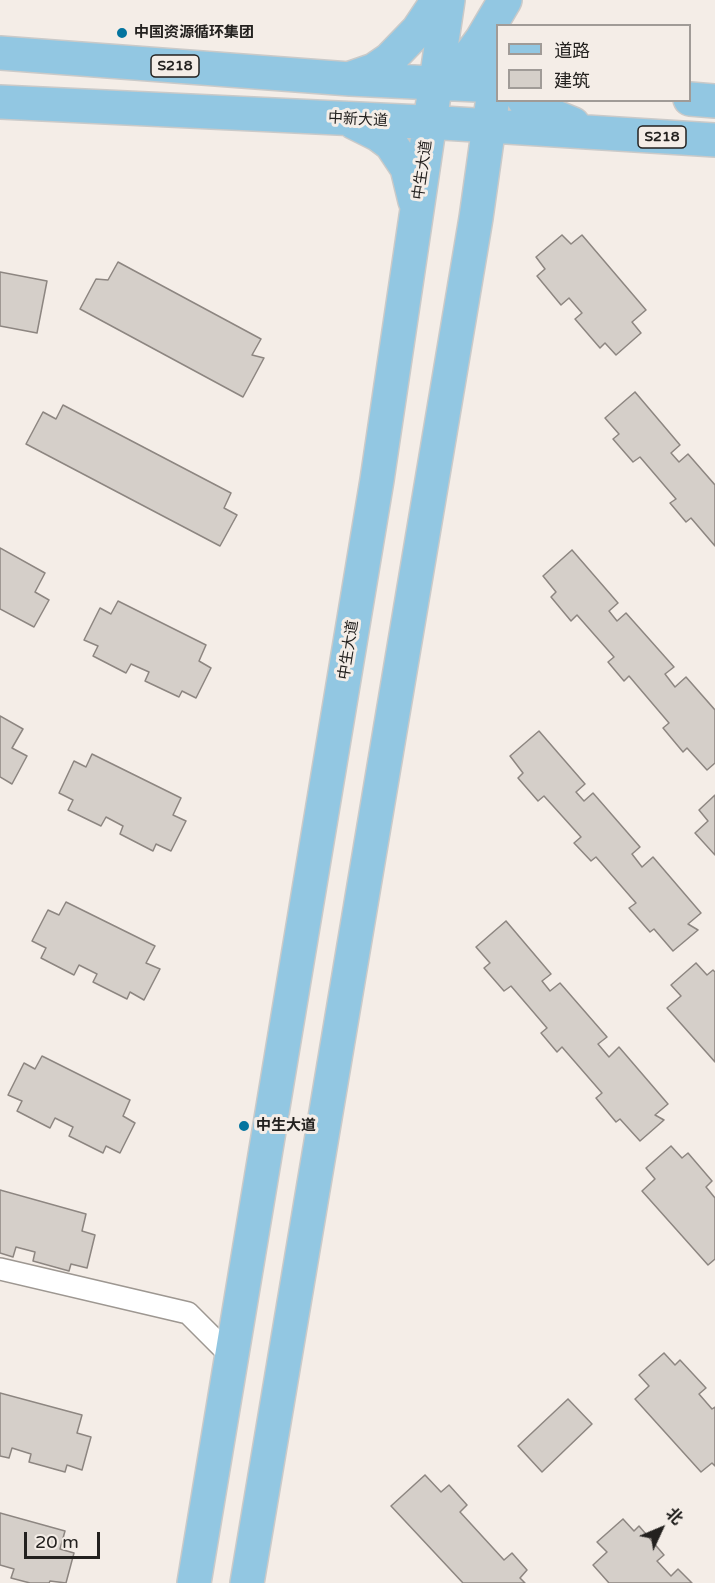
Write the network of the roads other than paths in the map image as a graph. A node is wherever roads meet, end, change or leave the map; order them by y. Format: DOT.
graph roads {
  1 [pos="438,0"];
  2 [pos="448,0"];
  3 [pos="459,0"];
  4 [pos="507,0"];
  5 [pos="514,0"];
  6 [pos="502,24"];
  7 [pos="504,24"];
  8 [pos="519,24"];
  9 [pos="0,53"];
  10 [pos="496,58"];
  11 [pos="493,74"];
  12 [pos="350,79"];
  13 [pos="691,99"];
  14 [pos="715,101"];
  15 [pos="0,102"];
  16 [pos="432,102"];
  17 [pos="528,102"];
  18 [pos="345,119"];
  19 [pos="489,126"];
  20 [pos="609,134"];
  21 [pos="715,140"];
  22 [pos="416,215"];
  23 [pos="476,218"];
  24 [pos="0,1269"];
  25 [pos="231,1357"];
  26 [pos="194,1583"];
  27 [pos="247,1583"];
  1 -- 12 [label="main road"];
  2 -- 16 [label="main road, 中生大道"];
  3 -- 11 [label="main road"];
  4 -- 6 [label="main road"];
  4 -- 7 [label="main road"];
  5 -- 8 [label="main road"];
  9 -- 12 [label="main road, 中新大道 / S218"];
  10 -- 11 [label="main road"];
  11 -- 16 [label="main road, 中新大道 / S218"];
  11 -- 19 [label="main road"];
  12 -- 16 [label="main road, 中新大道 / S218"];
  13 -- 14 [label="main road"];
  15 -- 18 [label="main road, 中新大道 / S218"];
  16 -- 18 [label="main road, 中新大道 / S218"];
  16 -- 19 [label="main road, 中新大道 / S218"];
  16 -- 22 [label="main road, 中生大道"];
  16 -- 23 [label="main road"];
  17 -- 20 [label="main road"];
  18 -- 22 [label="main road"];
  19 -- 20 [label="main road, 中新大道 / S218"];
  19 -- 23 [label="main road"];
  20 -- 21 [label="main road, 中新大道 / S218"];
  22 -- 25 [label="main road, 中生大道"];
  23 -- 27 [label="main road"];
  24 -- 25 [label="street"];
  25 -- 26 [label="main road, 中生大道"];
}
